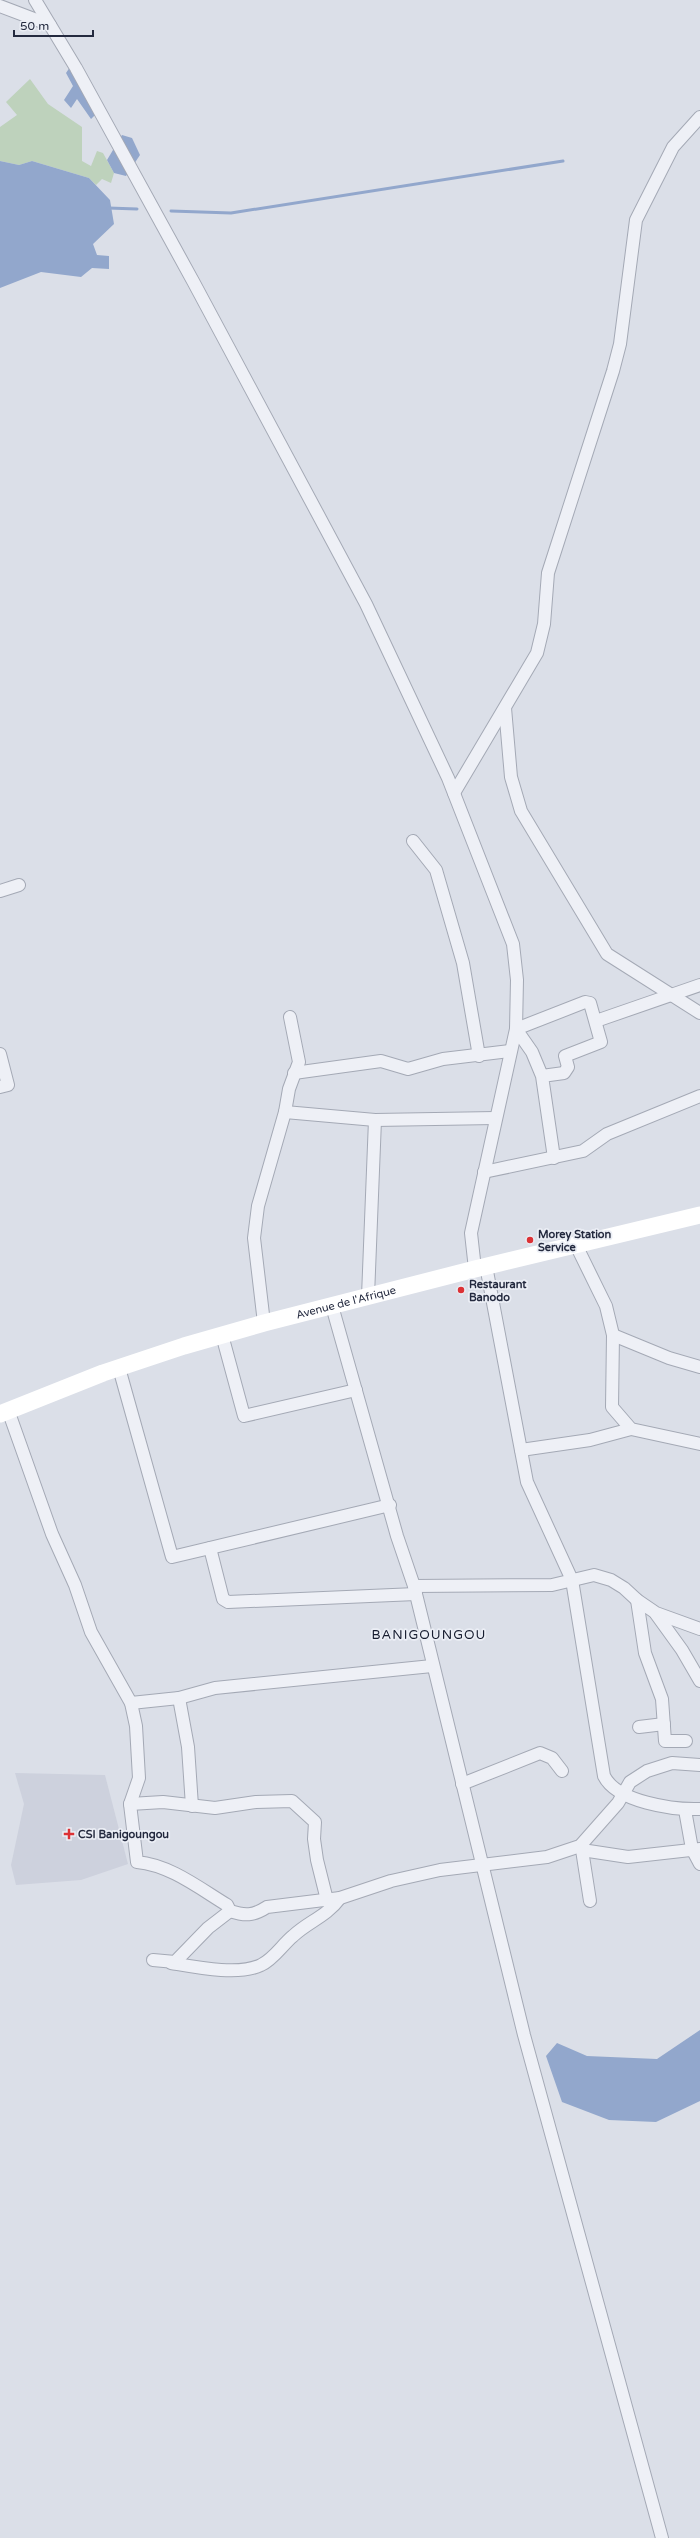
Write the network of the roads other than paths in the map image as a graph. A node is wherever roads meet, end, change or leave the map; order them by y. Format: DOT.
graph roads {
  1 [pos="37,2"];
  2 [pos="0,6"];
  3 [pos="50,25"];
  4 [pos="700,117"];
  5 [pos="505,708"];
  6 [pos="454,793"];
  7 [pos="413,841"];
  8 [pos="19,885"];
  9 [pos="0,891"];
  10 [pos="700,985"];
  11 [pos="672,994"];
  12 [pos="700,1013"];
  13 [pos="290,1017"];
  14 [pos="596,1021"];
  15 [pos="516,1030"];
  16 [pos="510,1051"];
  17 [pos="0,1054"];
  18 [pos="479,1056"];
  19 [pos="294,1073"];
  20 [pos="542,1076"];
  21 [pos="0,1087"];
  22 [pos="700,1096"];
  23 [pos="285,1112"];
  24 [pos="495,1118"];
  25 [pos="375,1120"];
  26 [pos="554,1158"];
  27 [pos="484,1172"];
  28 [pos="700,1215"];
  29 [pos="576,1245"];
  30 [pos="480,1267"];
  31 [pos="368,1296"];
  32 [pos="332,1306"];
  33 [pos="264,1322"];
  34 [pos="222,1335"];
  35 [pos="613,1336"];
  36 [pos="700,1367"];
  37 [pos="119,1368"];
  38 [pos="356,1390"];
  39 [pos="4,1412"];
  40 [pos="631,1429"];
  41 [pos="700,1444"];
  42 [pos="521,1450"];
  43 [pos="390,1505"];
  44 [pos="210,1548"];
  45 [pos="572,1580"];
  46 [pos="415,1590"];
  47 [pos="637,1600"];
  48 [pos="656,1613"];
  49 [pos="700,1629"];
  50 [pos="432,1666"];
  51 [pos="700,1681"];
  52 [pos="179,1698"];
  53 [pos="132,1703"];
  54 [pos="664,1724"];
  55 [pos="639,1728"];
  56 [pos="686,1741"];
  57 [pos="700,1765"];
  58 [pos="562,1771"];
  59 [pos="462,1784"];
  60 [pos="623,1794"];
  61 [pos="130,1804"];
  62 [pos="192,1806"];
  63 [pos="700,1809"];
  64 [pos="685,1810"];
  65 [pos="581,1848"];
  66 [pos="696,1849"];
  67 [pos="481,1863"];
  68 [pos="700,1864"];
  69 [pos="340,1898"];
  70 [pos="327,1900"];
  71 [pos="590,1901"];
  72 [pos="230,1911"];
  73 [pos="153,1960"];
  74 [pos="171,1963"];
  75 [pos="662,2538"];
  1 -- 3 [label="street"];
  2 -- 3 [label="street"];
  3 -- 6 [label="street"];
  4 -- 5 [label="street"];
  5 -- 6 [label="street"];
  5 -- 11 [label="street"];
  6 -- 15 [label="street"];
  7 -- 18 [label="street"];
  8 -- 9 [label="street"];
  10 -- 11 [label="street"];
  11 -- 12 [label="street"];
  11 -- 14 [label="street"];
  13 -- 19 [label="street"];
  14 -- 15 [label="street"];
  14 -- 20 [label="street"];
  15 -- 16 [label="street"];
  15 -- 20 [label="street"];
  16 -- 18 [label="street"];
  16 -- 24 [label="street"];
  17 -- 21 [label="street"];
  18 -- 19 [label="street"];
  19 -- 23 [label="street"];
  20 -- 26 [label="street"];
  22 -- 26 [label="street"];
  23 -- 25 [label="street"];
  23 -- 33 [label="street"];
  24 -- 25 [label="street"];
  24 -- 27 [label="street"];
  25 -- 31 [label="street"];
  26 -- 27 [label="street"];
  27 -- 30 [label="street"];
  28 -- 29 [label="main road, Avenue de l'Afrique"];
  29 -- 30 [label="main road, Avenue de l'Afrique"];
  29 -- 35 [label="street"];
  30 -- 31 [label="main road, Avenue de l'Afrique"];
  30 -- 42 [label="street"];
  31 -- 32 [label="main road, Avenue de l'Afrique"];
  32 -- 33 [label="main road, Avenue de l'Afrique"];
  32 -- 38 [label="street"];
  33 -- 34 [label="main road, Avenue de l'Afrique"];
  34 -- 37 [label="main road, Avenue de l'Afrique"];
  34 -- 38 [label="street"];
  35 -- 36 [label="street"];
  35 -- 40 [label="street"];
  37 -- 39 [label="main road, Avenue de l'Afrique"];
  37 -- 44 [label="street"];
  38 -- 43 [label="street"];
  39 -- 53 [label="street"];
  40 -- 41 [label="street"];
  40 -- 42 [label="street"];
  42 -- 45 [label="street"];
  43 -- 44 [label="street"];
  43 -- 46 [label="street"];
  44 -- 46 [label="street"];
  45 -- 46 [label="street"];
  45 -- 47 [label="street"];
  45 -- 60 [label="street"];
  46 -- 50 [label="street"];
  47 -- 48 [label="street"];
  47 -- 54 [label="street"];
  48 -- 49 [label="street"];
  48 -- 51 [label="street"];
  50 -- 52 [label="street"];
  50 -- 59 [label="street"];
  52 -- 53 [label="street"];
  52 -- 62 [label="street"];
  53 -- 61 [label="street"];
  54 -- 55 [label="street"];
  54 -- 56 [label="street"];
  57 -- 60 [label="street"];
  58 -- 59 [label="street"];
  59 -- 67 [label="street"];
  60 -- 64 [label="street"];
  60 -- 65 [label="street"];
  61 -- 62 [label="street"];
  61 -- 72 [label="street"];
  62 -- 70 [label="street"];
  63 -- 64 [label="street"];
  64 -- 66 [label="street"];
  65 -- 66 [label="street"];
  65 -- 67 [label="street"];
  65 -- 71 [label="street"];
  66 -- 68 [label="street"];
  67 -- 69 [label="street"];
  67 -- 75 [label="street"];
  69 -- 70 [label="street"];
  69 -- 74 [label="street"];
  70 -- 72 [label="street"];
  72 -- 74 [label="street"];
  73 -- 74 [label="street"];
}
